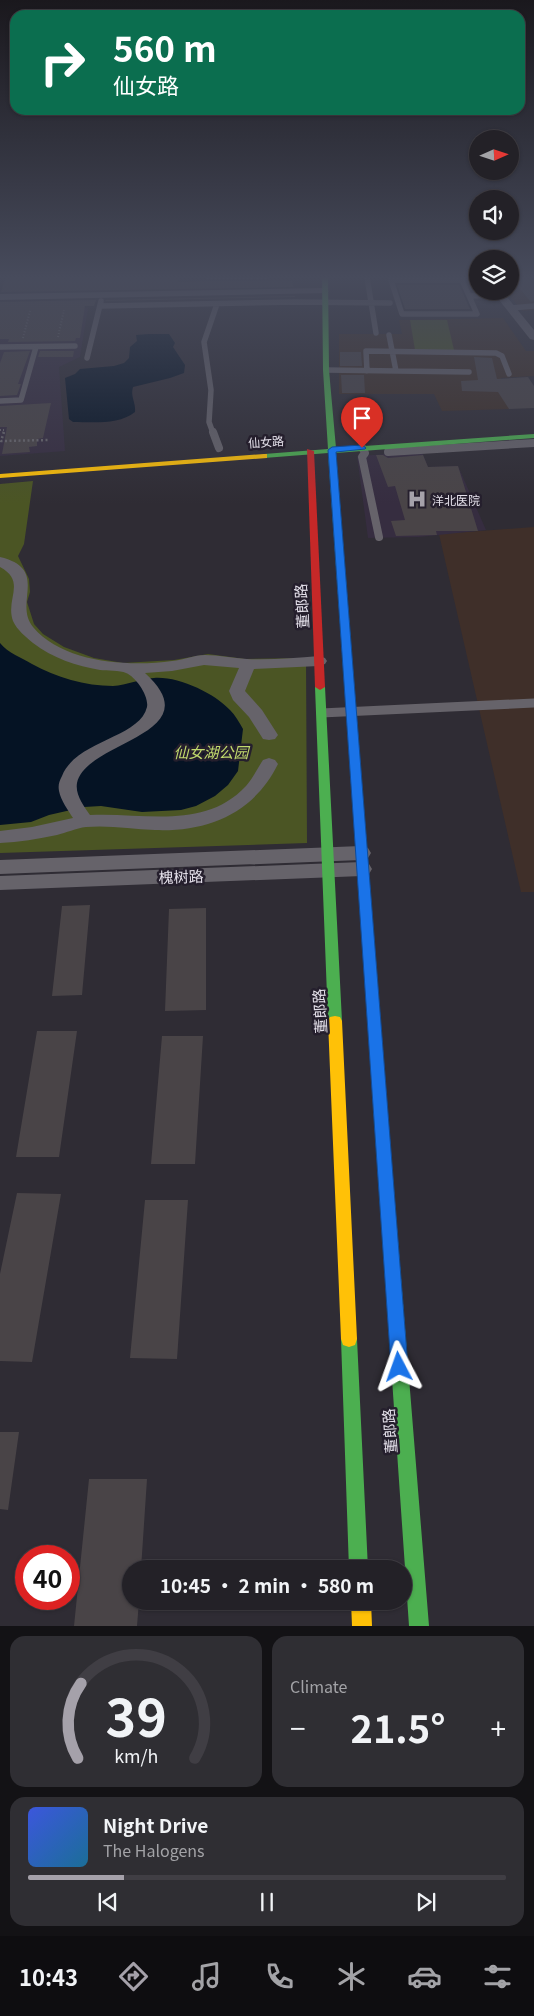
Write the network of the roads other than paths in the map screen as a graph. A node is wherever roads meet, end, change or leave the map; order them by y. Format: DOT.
graph roads {
  1 [pos="31,352"];
  2 [pos="89,352"];
  3 [pos="205,352"];
  4 [pos="326,352"];
  5 [pos="366,352"];
  6 [pos="389,352"];
  7 [pos="392,352"];
  8 [pos="87,358"];
  9 [pos="326,370"];
  10 [pos="367,371"];
  11 [pos="396,371"];
  12 [pos="469,372"];
  13 [pos="509,374"];
  14 [pos="0,400"];
  15 [pos="534,436"];
  16 [pos="534,443"];
  17 [pos="219,448"];
  18 [pos="364,450"];
  19 [pos="310,451"];
  20 [pos="337,452"];
  21 [pos="0,476"];
  22 [pos="379,537"];
  23 [pos="0,561"];
  24 [pos="319,661"];
  25 [pos="249,664"];
  26 [pos="136,672"];
  27 [pos="534,703"];
  28 [pos="350,711"];
  29 [pos="321,713"];
  30 [pos="269,735"];
  31 [pos="269,764"];
  32 [pos="82,816"];
  33 [pos="0,837"];
  34 [pos="362,861"];
  35 [pos="328,863"];
  36 [pos="0,867"];
  37 [pos="0,883"];
  38 [pos="359,1560"];
  39 [pos="361,1610"];
  40 [pos="362,1626"];
  41 [pos="419,1626"];
  1 -- 14 [label="lane"];
  2 -- 8 [label="lane"];
  3 -- 17 [label="lane"];
  4 -- 9 [label="street, 董郎路"];
  5 -- 10 [label="lane"];
  6 -- 7 [label="lane"];
  7 -- 11 [label="lane"];
  7 -- 13 [label="lane"];
  9 -- 10 [label="lane"];
  9 -- 20 [label="street, 董郎路"];
  10 -- 11 [label="lane"];
  11 -- 12 [label="lane"];
  15 -- 18 [label="street, 仙女路"];
  16 -- 18 [label="lane"];
  18 -- 20 [label="street, 仙女路"];
  18 -- 22 [label="lane"];
  19 -- 20 [label="street, 仙女路"];
  19 -- 21 [label="street, 仙女路"];
  19 -- 24 [label="street, 董郎路"];
  20 -- 28 [label="street, 董郎路"];
  23 -- 26 [label="street"];
  24 -- 25 [label="street"];
  24 -- 29 [label="street, 董郎路"];
  25 -- 26 [label="street"];
  25 -- 30 [label="street"];
  26 -- 32 [label="street"];
  27 -- 28 [label="lane"];
  28 -- 29 [label="lane"];
  28 -- 34 [label="street, 董郎路"];
  29 -- 35 [label="street, 董郎路"];
  31 -- 32 [label="street"];
  32 -- 33 [label="street"];
  34 -- 35 [label="street, 槐树路"];
  34 -- 41 [label="street, 董郎路"];
  35 -- 36 [label="street, 槐树路"];
  35 -- 37 [label="street, 槐树路"];
  35 -- 38 [label="street, 董郎路"];
  39 -- 40 [label="street"];
}
